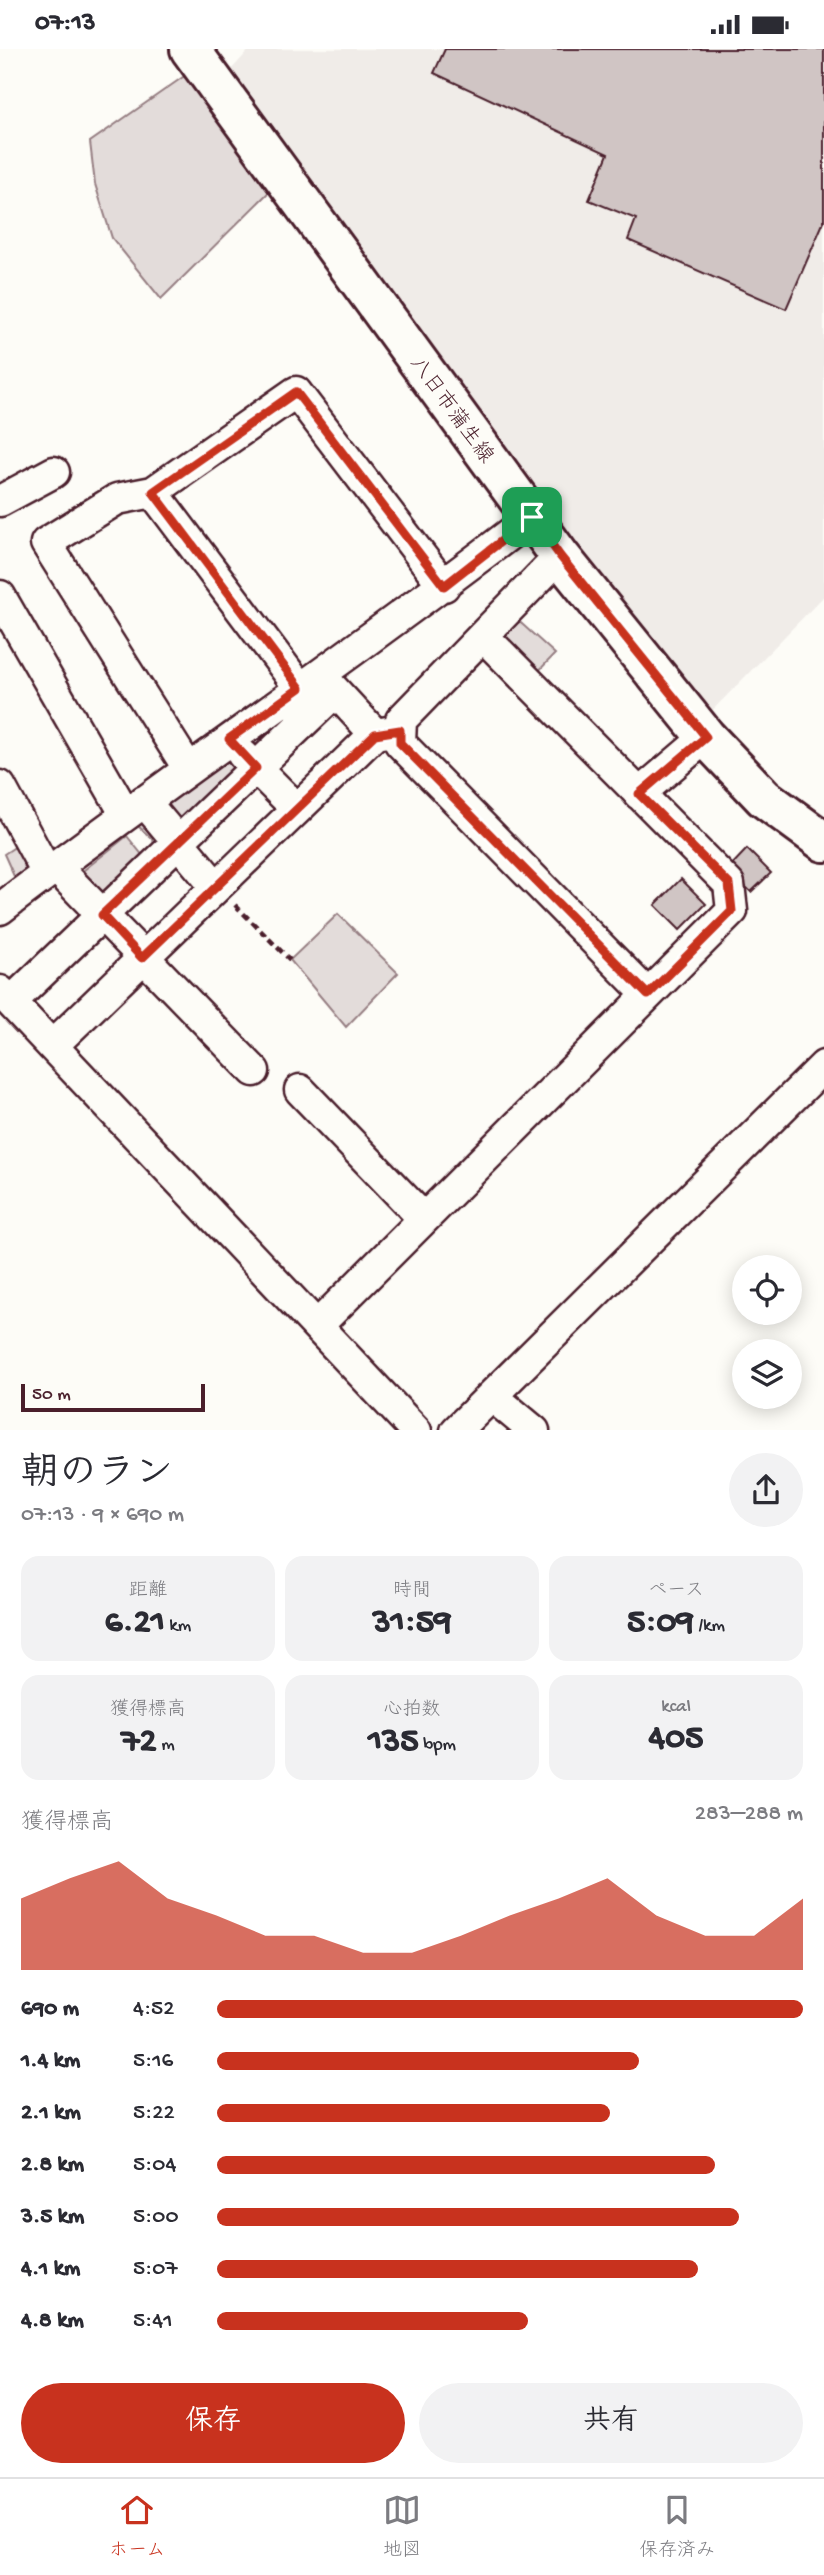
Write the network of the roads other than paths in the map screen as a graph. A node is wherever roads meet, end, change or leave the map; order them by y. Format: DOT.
graph roads {
  1 [pos="190,49"];
  2 [pos="54,472"];
  3 [pos="153,492"];
  4 [pos="0,501"];
  5 [pos="532,517"];
  6 [pos="560,556"];
  7 [pos="444,586"];
  8 [pos="0,596"];
  9 [pos="482,636"];
  10 [pos="318,685"];
  11 [pos="388,732"];
  12 [pos="706,737"];
  13 [pos="229,739"];
  14 [pos="188,768"];
  15 [pos="256,768"];
  16 [pos="0,786"];
  17 [pos="639,794"];
  18 [pos="135,808"];
  19 [pos="297,809"];
  20 [pos="178,842"];
  21 [pos="824,842"];
  22 [pos="51,870"];
  23 [pos="216,887"];
  24 [pos="0,909"];
  25 [pos="102,915"];
  26 [pos="142,958"];
  27 [pos="648,995"];
  28 [pos="5,997"];
  29 [pos="52,1046"];
  30 [pos="824,1066"];
  31 [pos="254,1071"];
  32 [pos="300,1090"];
  33 [pos="423,1218"];
  34 [pos="317,1326"];
  35 [pos="492,1397"];
  36 [pos="416,1430"];
  37 [pos="456,1430"];
  38 [pos="534,1430"];
  1 -- 5 [label="main road, 八日市蒲生線"];
  2 -- 4 [label="street"];
  3 -- 7 [label="street"];
  3 -- 10 [label="street"];
  3 -- 14 [label="street"];
  5 -- 6 [label="main road, 八日市蒲生線"];
  5 -- 7 [label="street"];
  6 -- 9 [label="street"];
  6 -- 12 [label="main road, 八日市蒲生線"];
  7 -- 10 [label="street"];
  8 -- 18 [label="street"];
  9 -- 11 [label="street"];
  9 -- 17 [label="street"];
  10 -- 11 [label="street"];
  10 -- 13 [label="street"];
  10 -- 15 [label="street"];
  11 -- 19 [label="street"];
  11 -- 27 [label="street"];
  12 -- 17 [label="street"];
  12 -- 21 [label="main road, 八日市蒲生線"];
  13 -- 14 [label="street"];
  13 -- 15 [label="street"];
  14 -- 18 [label="street"];
  15 -- 19 [label="street"];
  15 -- 20 [label="street"];
  16 -- 22 [label="street"];
  17 -- 27 [label="street"];
  18 -- 20 [label="street"];
  18 -- 22 [label="street"];
  19 -- 23 [label="street"];
  20 -- 23 [label="street"];
  20 -- 25 [label="street"];
  22 -- 24 [label="street"];
  22 -- 25 [label="street"];
  23 -- 26 [label="street"];
  25 -- 26 [label="street"];
  25 -- 28 [label="street"];
  26 -- 29 [label="street"];
  26 -- 31 [label="street"];
  27 -- 33 [label="street"];
  28 -- 29 [label="street"];
  29 -- 34 [label="street"];
  30 -- 35 [label="street"];
  32 -- 33 [label="street"];
  33 -- 34 [label="street"];
  34 -- 36 [label="street"];
  35 -- 37 [label="street"];
  35 -- 38 [label="street"];
}
